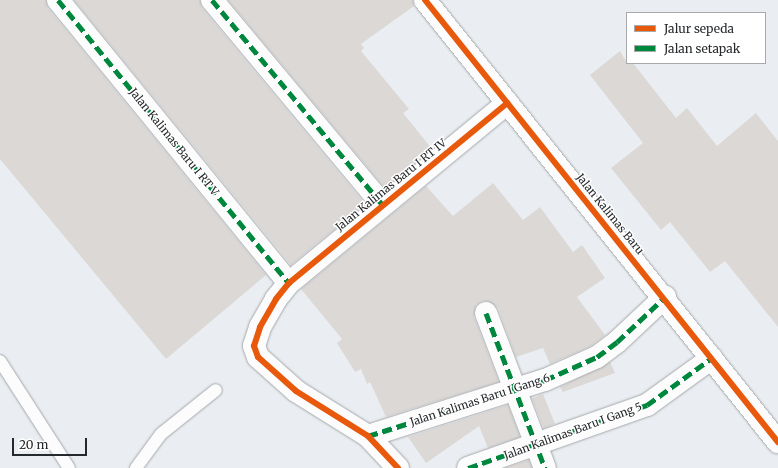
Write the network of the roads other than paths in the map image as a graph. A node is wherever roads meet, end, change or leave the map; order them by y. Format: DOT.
graph roads {
  1 [pos="58,0"];
  2 [pos="212,0"];
  3 [pos="424,0"];
  4 [pos="507,103"];
  5 [pos="382,204"];
  6 [pos="289,283"];
  7 [pos="665,298"];
  8 [pos="486,313"];
  9 [pos="712,358"];
  10 [pos="0,361"];
  11 [pos="516,389"];
  12 [pos="216,390"];
  13 [pos="368,436"];
  14 [pos="778,442"];
  15 [pos="537,446"];
  16 [pos="69,468"];
  17 [pos="136,468"];
  18 [pos="398,468"];
  19 [pos="468,468"];
  20 [pos="545,468"];
  1 -- 6 [label="street, Jalan Kalimas Baru I RT V"];
  2 -- 5 [label="street"];
  3 -- 4 [label="street, Jalan Kalimas Baru"];
  4 -- 5 [label="street, Jalan Kalimas Baru I RT IV"];
  4 -- 7 [label="street, Jalan Kalimas Baru"];
  5 -- 6 [label="street, Jalan Kalimas Baru I RT IV"];
  6 -- 13 [label="street, Jalan Kalimas Baru I RT IV"];
  7 -- 9 [label="street, Jalan Kalimas Baru"];
  7 -- 11 [label="street, Jalan Kalimas Baru I Gang 6"];
  8 -- 11 [label="street"];
  9 -- 14 [label="street, Jalan Kalimas Baru"];
  9 -- 15 [label="street, Jalan Kalimas Baru I Gang 5"];
  10 -- 16 [label="lane"];
  11 -- 13 [label="street, Jalan Kalimas Baru I Gang 6"];
  11 -- 15 [label="street"];
  12 -- 17 [label="lane"];
  13 -- 18 [label="street, Jalan Kalimas Baru I RT IV"];
  15 -- 19 [label="street, Jalan Kalimas Baru I Gang 5"];
  15 -- 20 [label="street"];
}
